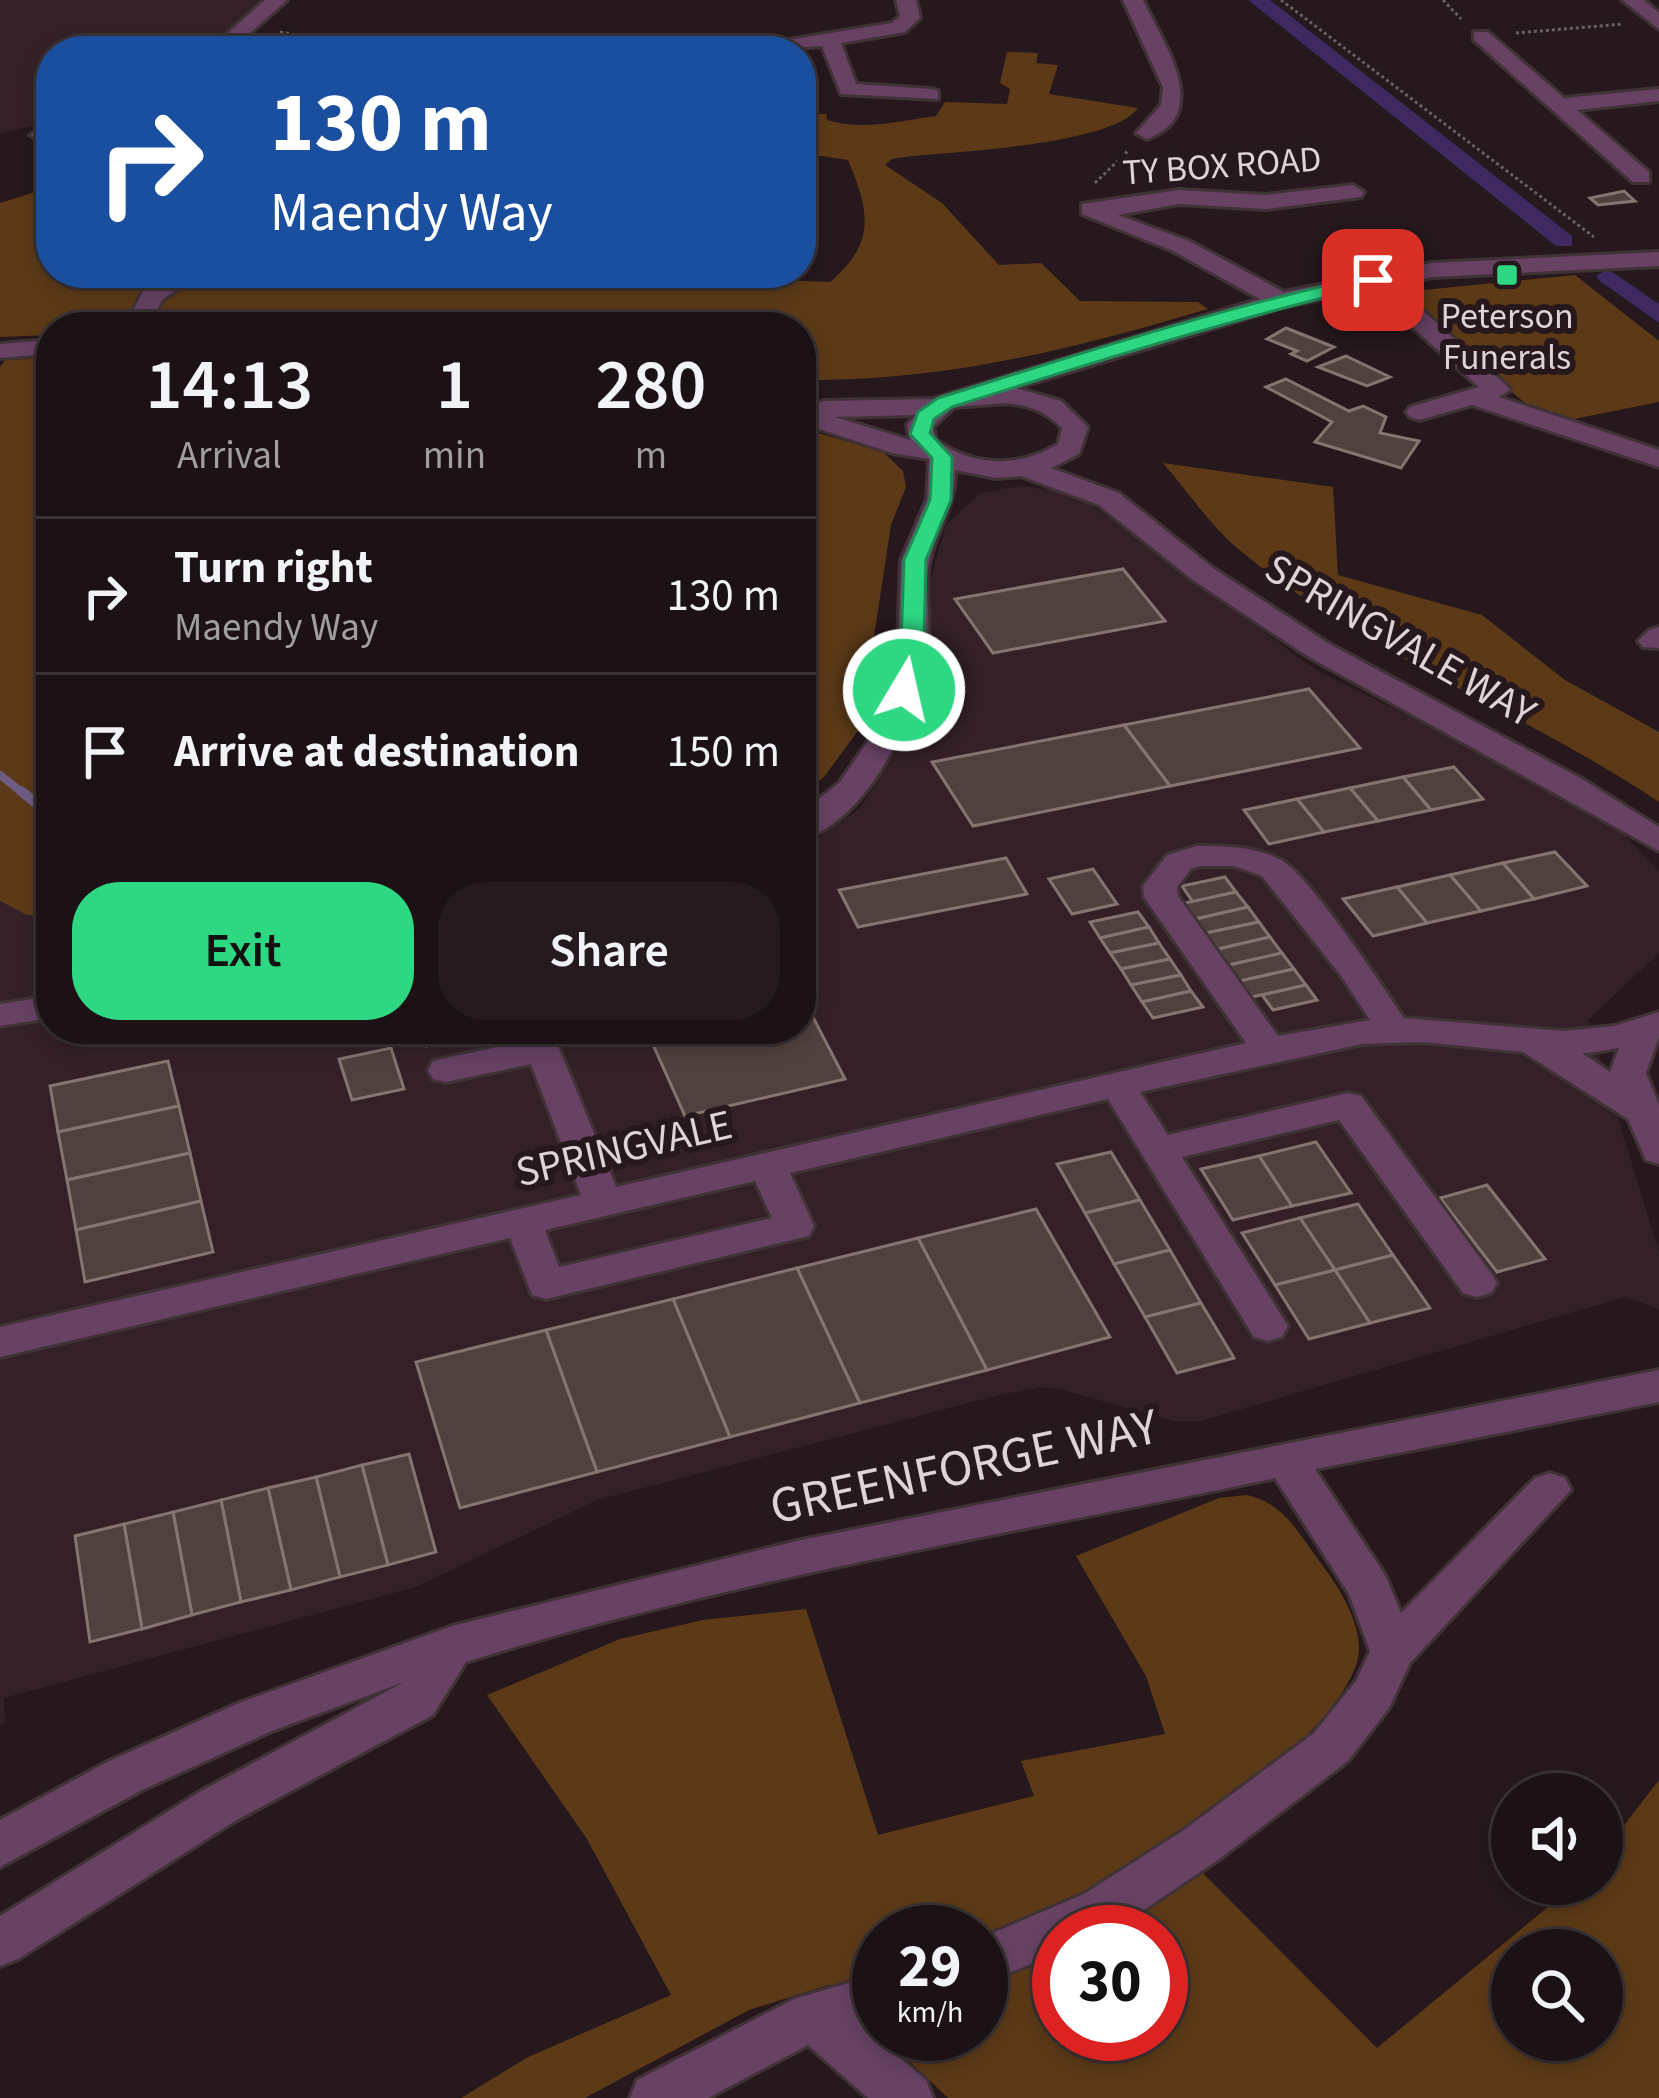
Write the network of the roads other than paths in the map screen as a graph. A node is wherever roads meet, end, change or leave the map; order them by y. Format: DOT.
graph roads {
  1 [pos="278,0"];
  2 [pos="906,0"];
  3 [pos="1133,0"];
  4 [pos="1632,0"];
  5 [pos="1658,22"];
  6 [pos="235,36"];
  7 [pos="1481,36"];
  8 [pos="830,40"];
  9 [pos="816,42"];
  10 [pos="932,95"];
  11 [pos="1659,95"];
  12 [pos="1559,105"];
  13 [pos="1147,133"];
  14 [pos="1641,177"];
  15 [pos="1353,192"];
  16 [pos="1659,260"];
  17 [pos="1373,280"];
  18 [pos="165,288"];
  19 [pos="1281,300"];
  20 [pos="144,312"];
  21 [pos="36,347"];
  22 [pos="0,351"];
  23 [pos="1094,358"];
  24 [pos="1473,397"];
  25 [pos="948,402"];
  26 [pos="816,410"];
  27 [pos="1419,412"];
  28 [pos="816,416"];
  29 [pos="1071,427"];
  30 [pos="937,454"];
  31 [pos="1659,459"];
  32 [pos="1016,468"];
  33 [pos="1109,499"];
  34 [pos="941,500"];
  35 [pos="816,817"];
  36 [pos="1659,841"];
  37 [pos="36,1009"];
  38 [pos="0,1015"];
  39 [pos="1651,1026"];
  40 [pos="1394,1030"];
  41 [pos="1525,1043"];
  42 [pos="1269,1049"];
  43 [pos="446,1070"];
  44 [pos="1117,1084"];
  45 [pos="1639,1110"];
  46 [pos="1158,1150"];
  47 [pos="1659,1151"];
  48 [pos="767,1165"];
  49 [pos="603,1203"];
  50 [pos="523,1222"];
  51 [pos="1477,1283"];
  52 [pos="1268,1326"];
  53 [pos="0,1342"];
  54 [pos="1659,1358"];
  55 [pos="1659,1387"];
  56 [pos="1502,1413"];
  57 [pos="1286,1460"];
  58 [pos="1550,1490"];
  59 [pos="452,1645"];
  60 [pos="1393,1652"];
  61 [pos="0,1845"];
  62 [pos="0,1942"];
  63 [pos="1008,1950"];
  64 [pos="852,2005"];
  65 [pos="812,2016"];
  66 [pos="656,2098"];
  67 [pos="907,2098"];
  1 -- 6 [label="street"];
  2 -- 8 [label="street"];
  3 -- 13 [label="street, TY BOX ROAD"];
  4 -- 5 [label="street"];
  7 -- 12 [label="street"];
  8 -- 9 [label="street"];
  8 -- 10 [label="street"];
  11 -- 12 [label="street"];
  12 -- 14 [label="street"];
  15 -- 19 [label="street, TY BOX ROAD"];
  16 -- 17 [label="street"];
  17 -- 19 [label="street"];
  17 -- 24 [label="street"];
  18 -- 20 [label="street"];
  19 -- 23 [label="street"];
  21 -- 22 [label="street"];
  23 -- 25 [label="street"];
  23 -- 29 [label="street"];
  24 -- 27 [label="street"];
  24 -- 31 [label="street"];
  25 -- 26 [label="street"];
  25 -- 29 [label="street"];
  25 -- 30 [label="street"];
  28 -- 30 [label="street, SPRINGVALE WAY"];
  29 -- 32 [label="street"];
  29 -- 33 [label="street, SPRINGVALE WAY"];
  30 -- 32 [label="street, SPRINGVALE WAY"];
  30 -- 34 [label="street"];
  32 -- 33 [label="street, SPRINGVALE WAY"];
  32 -- 34 [label="street"];
  33 -- 36 [label="street, SPRINGVALE WAY"];
  34 -- 35 [label="street"];
  37 -- 38 [label="street"];
  39 -- 41 [label="street, SPRINGVALE"];
  39 -- 45 [label="street"];
  40 -- 41 [label="street, SPRINGVALE"];
  40 -- 42 [label="street, SPRINGVALE"];
  40 -- 42 [label="street"];
  41 -- 45 [label="street, SPRINGVALE"];
  42 -- 44 [label="street, SPRINGVALE"];
  43 -- 49 [label="street"];
  44 -- 46 [label="street"];
  44 -- 48 [label="street, SPRINGVALE"];
  45 -- 47 [label="street"];
  46 -- 51 [label="street"];
  46 -- 52 [label="street"];
  48 -- 49 [label="street, SPRINGVALE"];
  48 -- 50 [label="street"];
  49 -- 50 [label="street, SPRINGVALE"];
  50 -- 53 [label="street, SPRINGVALE"];
  54 -- 56 [label="street, GREENFORGE WAY"];
  55 -- 56 [label="street, GREENFORGE WAY"];
  56 -- 57 [label="street, GREENFORGE WAY"];
  57 -- 59 [label="street, GREENFORGE WAY"];
  57 -- 60 [label="street"];
  58 -- 60 [label="street"];
  59 -- 61 [label="street, GREENFORGE WAY"];
  59 -- 62 [label="street"];
  60 -- 63 [label="street"];
  64 -- 65 [label="street"];
  65 -- 66 [label="street"];
  65 -- 67 [label="street"];
}
